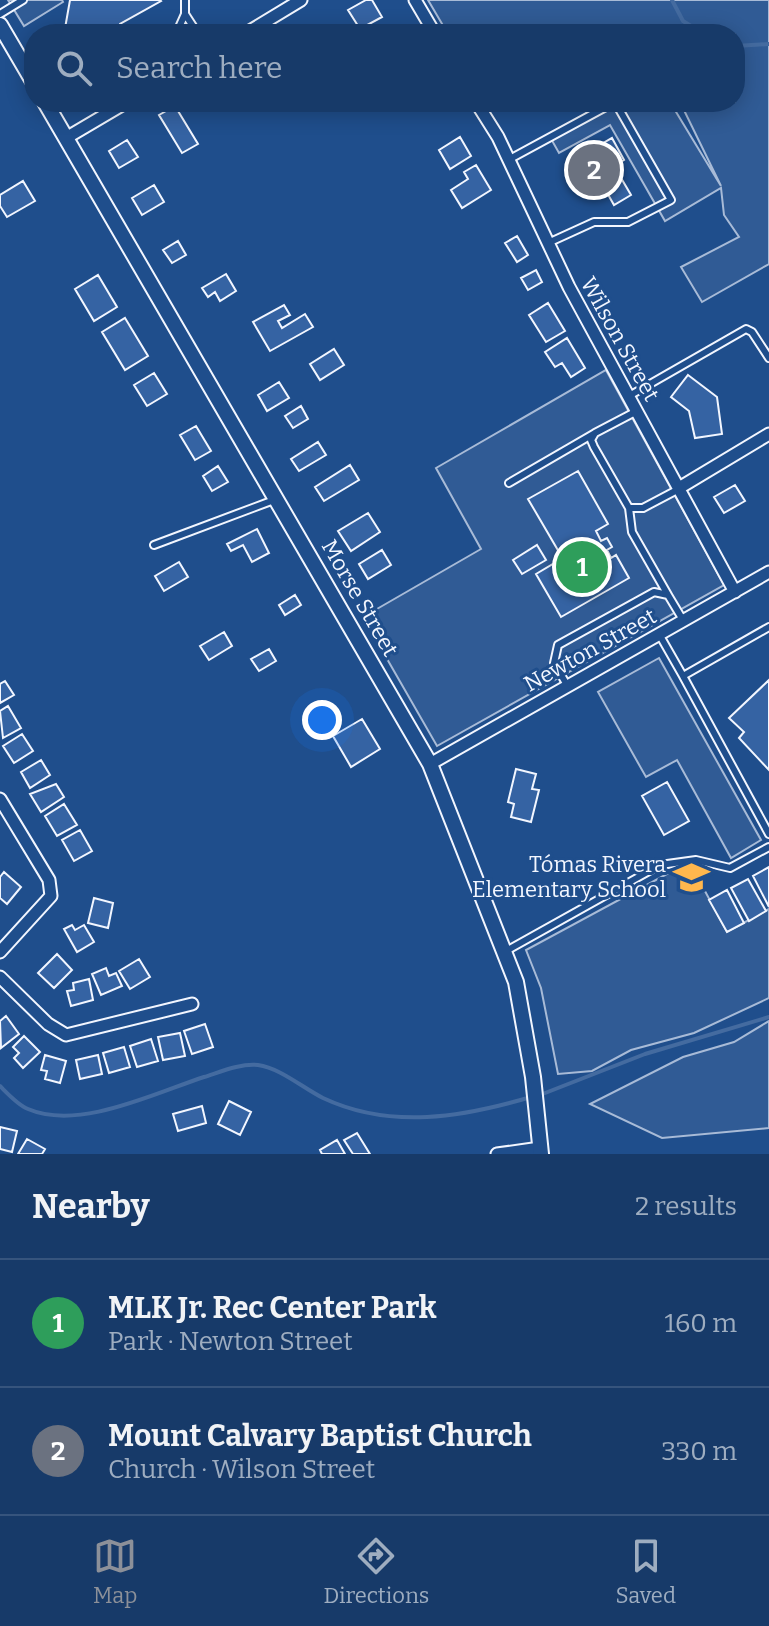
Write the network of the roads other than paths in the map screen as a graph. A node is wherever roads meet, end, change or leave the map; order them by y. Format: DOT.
graph roads {
  1 [pos="185,0"];
  2 [pos="301,0"];
  3 [pos="415,0"];
  4 [pos="18,1"];
  5 [pos="0,14"];
  6 [pos="185,14"];
  7 [pos="180,24"];
  8 [pos="192,24"];
  9 [pos="261,24"];
  10 [pos="429,24"];
  11 [pos="0,25"];
  12 [pos="24,66"];
  13 [pos="51,112"];
  14 [pos="103,112"];
  15 [pos="482,112"];
  16 [pos="597,112"];
  17 [pos="621,112"];
  18 [pos="66,138"];
  19 [pos="508,160"];
  20 [pos="548,243"];
  21 [pos="769,358"];
  22 [pos="629,396"];
  23 [pos="637,411"];
  24 [pos="595,433"];
  25 [pos="769,434"];
  26 [pos="509,483"];
  27 [pos="679,488"];
  28 [pos="277,499"];
  29 [pos="629,508"];
  30 [pos="154,545"];
  31 [pos="769,572"];
  32 [pos="735,592"];
  33 [pos="668,595"];
  34 [pos="683,620"];
  35 [pos="769,627"];
  36 [pos="659,634"];
  37 [pos="683,676"];
  38 [pos="567,685"];
  39 [pos="430,764"];
  40 [pos="0,799"];
  41 [pos="769,834"];
  42 [pos="769,847"];
  43 [pos="0,952"];
  44 [pos="504,952"];
  45 [pos="0,977"];
  46 [pos="192,1004"];
  47 [pos="541,1151"];
  48 [pos="497,1154"];
  1 -- 6 [label="lane"];
  2 -- 9 [label="street"];
  3 -- 10 [label="street"];
  4 -- 5 [label="lane"];
  6 -- 7 [label="lane"];
  6 -- 8 [label="lane"];
  11 -- 12 [label="street"];
  13 -- 18 [label="street, Morse Street"];
  14 -- 18 [label="street"];
  15 -- 19 [label="street, Wilson Street"];
  16 -- 19 [label="lane"];
  17 -- 20 [label="lane"];
  18 -- 28 [label="street, Morse Street"];
  19 -- 20 [label="street, Wilson Street"];
  20 -- 22 [label="street, Wilson Street"];
  21 -- 22 [label="lane"];
  22 -- 23 [label="street, Wilson Street"];
  23 -- 24 [label="lane"];
  23 -- 27 [label="street, Wilson Street"];
  24 -- 26 [label="lane"];
  24 -- 29 [label="lane"];
  25 -- 27 [label="street"];
  27 -- 29 [label="lane"];
  27 -- 32 [label="street, Wilson Street"];
  28 -- 30 [label="lane"];
  28 -- 39 [label="street, Morse Street"];
  29 -- 33 [label="lane"];
  31 -- 32 [label="street, Newton Street"];
  32 -- 34 [label="street, Newton Street"];
  33 -- 34 [label="lane"];
  33 -- 38 [label="lane"];
  34 -- 36 [label="street, Newton Street"];
  35 -- 37 [label="lane"];
  36 -- 37 [label="lane"];
  36 -- 38 [label="street, Newton Street"];
  37 -- 41 [label="lane"];
  38 -- 39 [label="street, Newton Street"];
  39 -- 44 [label="street, Morse Street"];
  40 -- 43 [label="street"];
  42 -- 44 [label="lane"];
  44 -- 47 [label="street, Morse Street"];
  45 -- 46 [label="street"];
  47 -- 48 [label="street"];
}
